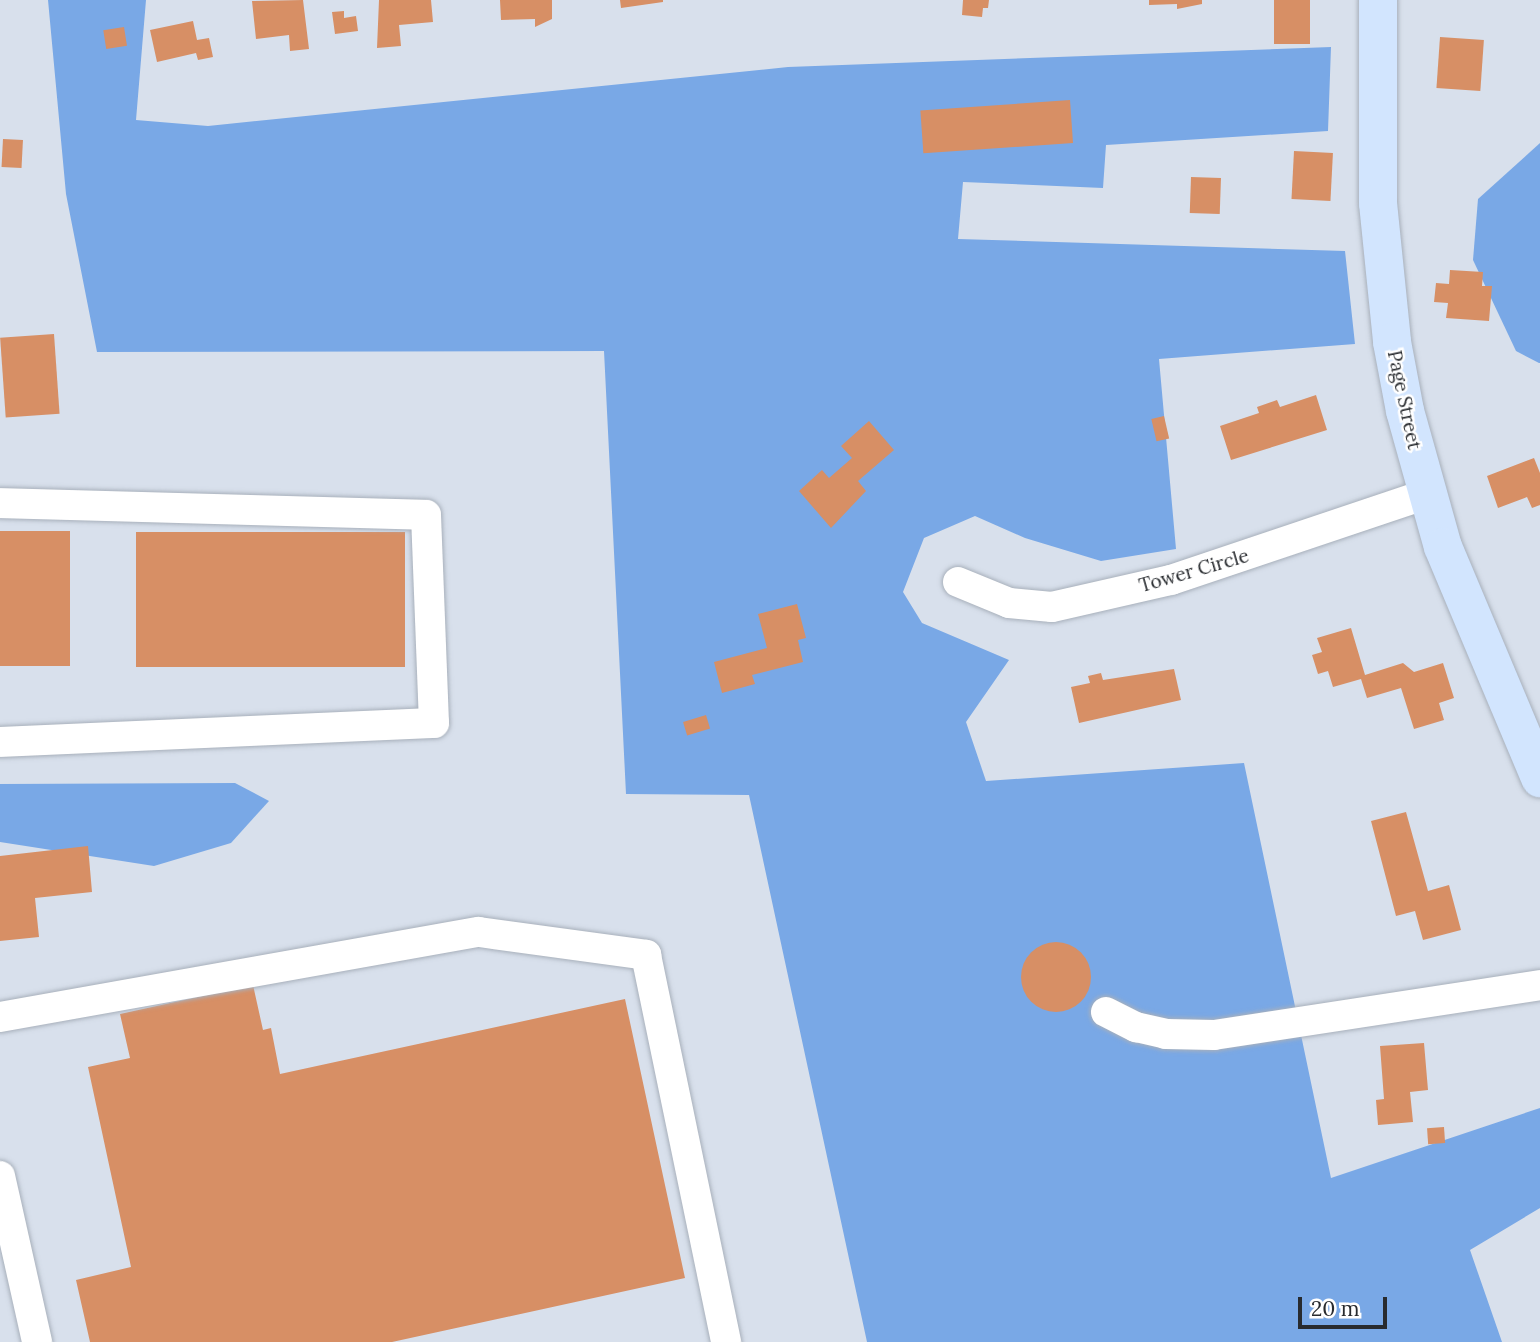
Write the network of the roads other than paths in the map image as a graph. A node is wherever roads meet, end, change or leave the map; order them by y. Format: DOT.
graph roads {
  1 [pos="1378,0"];
  2 [pos="1426,494"];
  3 [pos="0,503"];
  4 [pos="958,582"];
  5 [pos="0,742"];
  6 [pos="1540,778"];
  7 [pos="1540,985"];
  8 [pos="1106,1012"];
  9 [pos="0,1017"];
  10 [pos="0,1176"];
  11 [pos="37,1342"];
  12 [pos="726,1342"];
  1 -- 2 [label="main road, Page Street"];
  2 -- 4 [label="street, Tower Circle"];
  2 -- 6 [label="main road, Page Street"];
  3 -- 5 [label="street"];
  7 -- 8 [label="street"];
  9 -- 12 [label="street"];
  10 -- 11 [label="street"];
}
